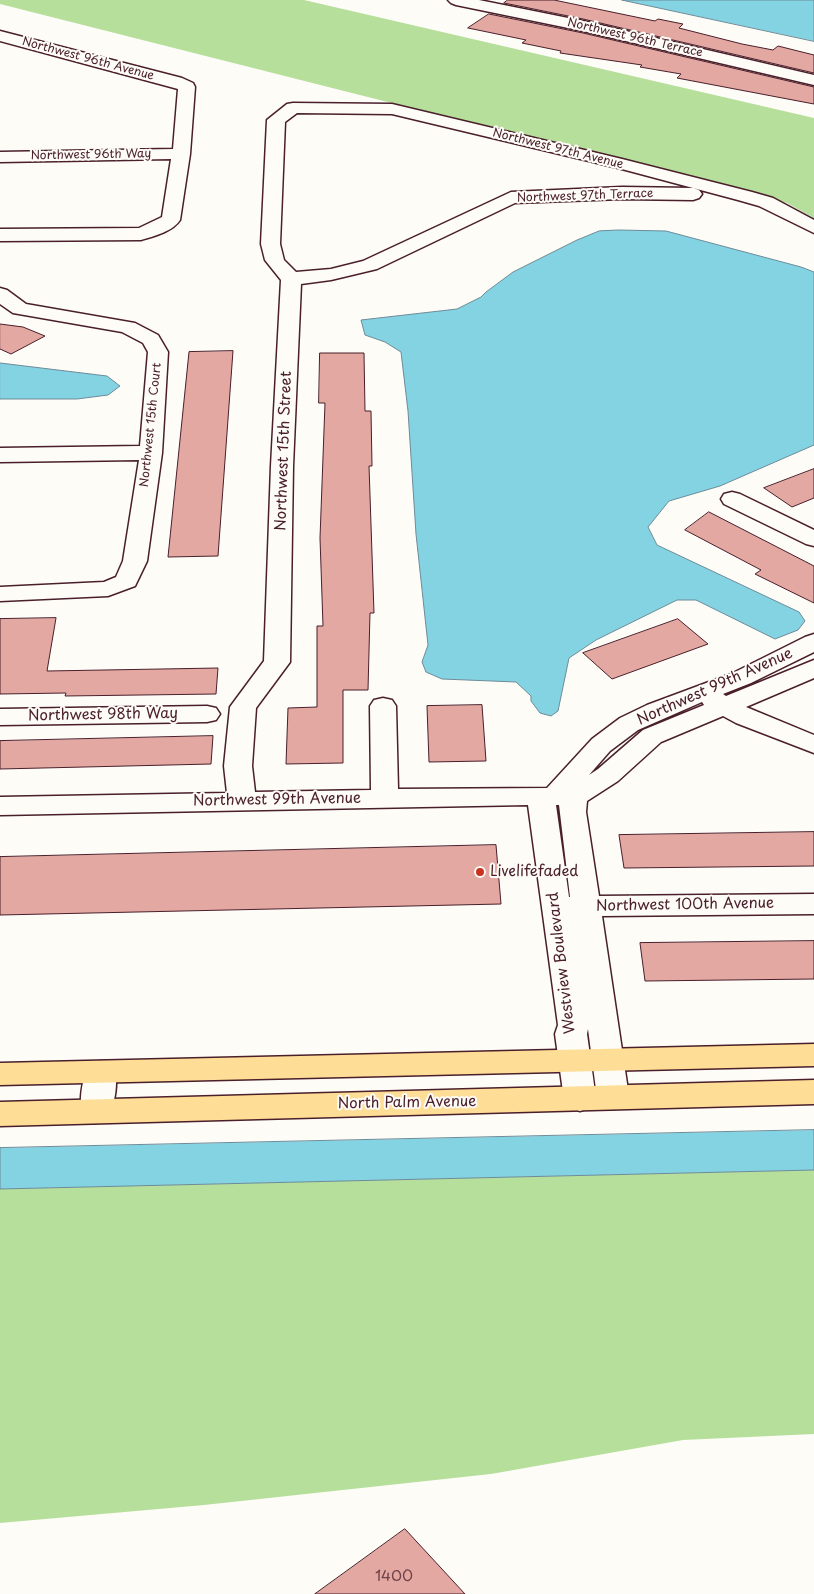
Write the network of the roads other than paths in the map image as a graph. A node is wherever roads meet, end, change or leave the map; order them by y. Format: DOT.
graph roads {
  1 [pos="456,0"];
  2 [pos="0,36"];
  3 [pos="28,43"];
  4 [pos="7,54"];
  5 [pos="814,80"];
  6 [pos="181,154"];
  7 [pos="0,157"];
  8 [pos="745,196"];
  9 [pos="814,227"];
  10 [pos="0,235"];
  11 [pos="291,278"];
  12 [pos="0,294"];
  13 [pos="151,453"];
  14 [pos="0,455"];
  15 [pos="732,499"];
  16 [pos="810,533"];
  17 [pos="0,594"];
  18 [pos="814,642"];
  19 [pos="814,668"];
  20 [pos="714,700"];
  21 [pos="383,706"];
  22 [pos="207,714"];
  23 [pos="0,717"];
  24 [pos="814,745"];
  25 [pos="556,797"];
  26 [pos="385,799"];
  27 [pos="242,800"];
  28 [pos="0,806"];
  29 [pos="814,904"];
  30 [pos="570,907"];
  31 [pos="814,1055"];
  32 [pos="575,1060"];
  33 [pos="607,1060"];
  34 [pos="101,1072"];
  35 [pos="0,1074"];
  36 [pos="814,1092"];
  37 [pos="613,1096"];
  38 [pos="580,1099"];
  39 [pos="96,1111"];
  40 [pos="0,1114"];
  1 -- 5 [label="street, Northwest 96th Terrace"];
  2 -- 3 [label="street, Northwest 96th Avenue"];
  3 -- 4 [label="street"];
  3 -- 6 [label="street, Northwest 96th Avenue"];
  6 -- 7 [label="street, Northwest 96th Way"];
  6 -- 10 [label="street"];
  8 -- 9 [label="street, Northwest 97th Avenue"];
  8 -- 11 [label="street, Northwest 97th Terrace"];
  8 -- 11 [label="street, Northwest 97th Avenue"];
  11 -- 27 [label="street, Northwest 15th Street"];
  12 -- 13 [label="street, Northwest 15th Court"];
  13 -- 14 [label="street"];
  13 -- 17 [label="street, Northwest 15th Court"];
  15 -- 16 [label="street"];
  18 -- 20 [label="street, Northwest 99th Avenue"];
  19 -- 20 [label="street, Northwest 99th Avenue"];
  20 -- 24 [label="street"];
  20 -- 25 [label="street, Northwest 99th Avenue"];
  21 -- 26 [label="street"];
  22 -- 23 [label="street, Northwest 98th Way"];
  25 -- 26 [label="street, Northwest 99th Avenue"];
  25 -- 30 [label="street, Westview Boulevard"];
  26 -- 27 [label="street, Northwest 99th Avenue"];
  27 -- 28 [label="street, Northwest 99th Avenue"];
  29 -- 30 [label="street, Northwest 100th Avenue"];
  30 -- 32 [label="street, Westview Boulevard"];
  30 -- 33 [label="street, Westview Boulevard"];
  31 -- 33 [label="main road"];
  32 -- 33 [label="main road"];
  32 -- 34 [label="main road"];
  32 -- 38 [label="street, Westview Boulevard"];
  33 -- 37 [label="street, Westview Boulevard"];
  34 -- 35 [label="main road"];
  34 -- 39 [label="street"];
  36 -- 37 [label="main road, North Palm Avenue"];
  37 -- 38 [label="main road, North Palm Avenue"];
  38 -- 39 [label="main road, North Palm Avenue"];
  39 -- 40 [label="main road, North Palm Avenue"];
}
